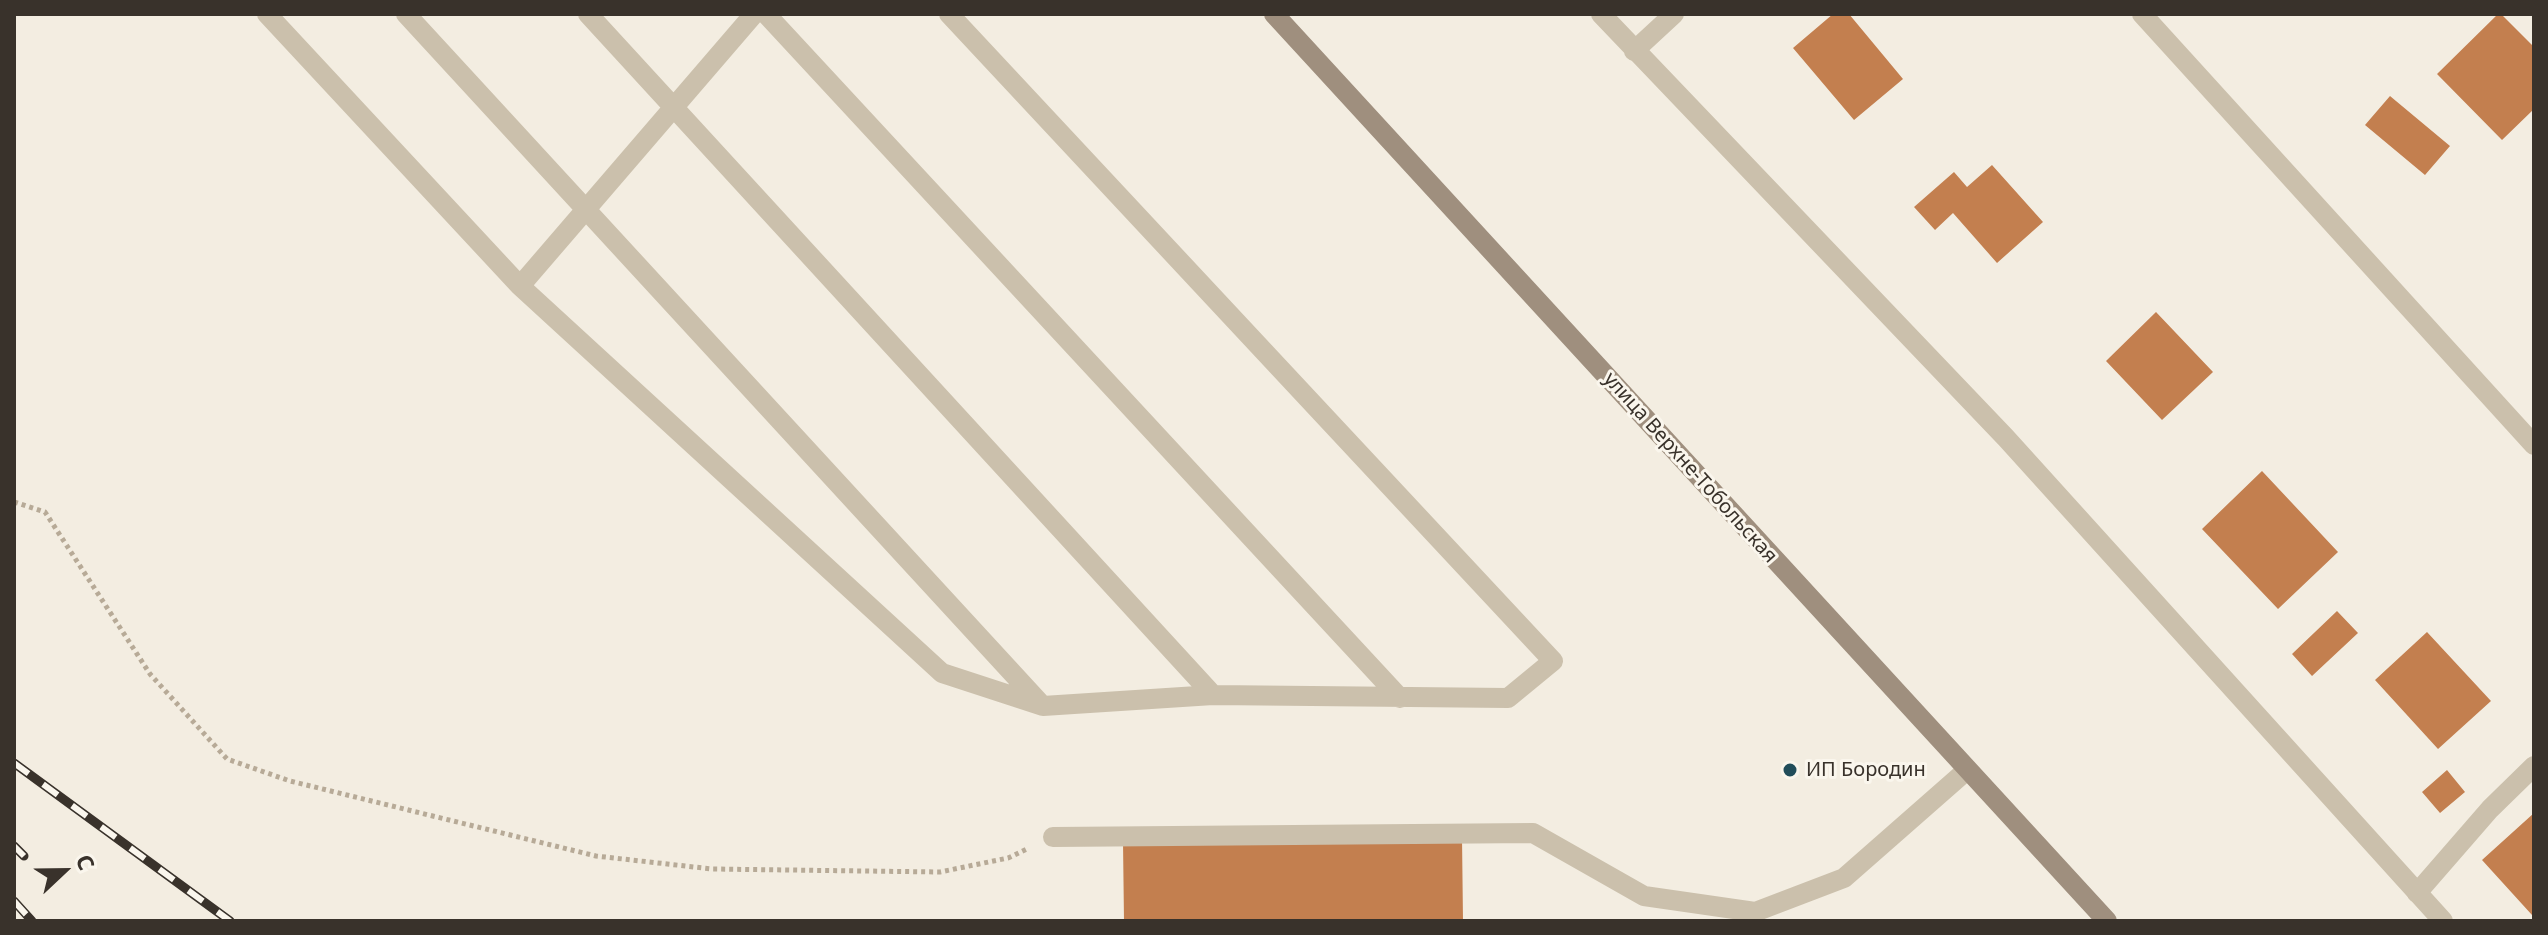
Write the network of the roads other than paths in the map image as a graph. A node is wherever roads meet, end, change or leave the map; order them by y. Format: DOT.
graph roads {
  1 [pos="267,14"];
  2 [pos="406,14"];
  3 [pos="588,14"];
  4 [pos="754,14"];
  5 [pos="766,14"];
  6 [pos="949,14"];
  7 [pos="1274,14"];
  8 [pos="1601,14"];
  9 [pos="1674,14"];
  10 [pos="2142,14"];
  11 [pos="1634,51"];
  12 [pos="674,107"];
  13 [pos="586,209"];
  14 [pos="520,286"];
  15 [pos="2534,445"];
  16 [pos="1213,695"];
  17 [pos="1400,698"];
  18 [pos="1043,706"];
  19 [pos="2534,766"];
  20 [pos="1967,770"];
  21 [pos="1053,837"];
  22 [pos="2417,893"];
  23 [pos="2107,921"];
  24 [pos="2443,921"];
  1 -- 14 [label="street"];
  2 -- 13 [label="street"];
  3 -- 12 [label="street"];
  4 -- 12 [label="street"];
  5 -- 17 [label="street"];
  6 -- 17 [label="street"];
  7 -- 20 [label="street, улица Верхне-Тобольская"];
  8 -- 11 [label="street"];
  9 -- 11 [label="street"];
  10 -- 15 [label="street"];
  11 -- 22 [label="street"];
  12 -- 13 [label="street"];
  12 -- 16 [label="street"];
  13 -- 14 [label="street"];
  13 -- 18 [label="street"];
  14 -- 18 [label="street"];
  16 -- 17 [label="street"];
  16 -- 18 [label="street"];
  19 -- 22 [label="street"];
  20 -- 21 [label="street"];
  20 -- 23 [label="street, улица Верхне-Тобольская"];
  22 -- 24 [label="street"];
}
